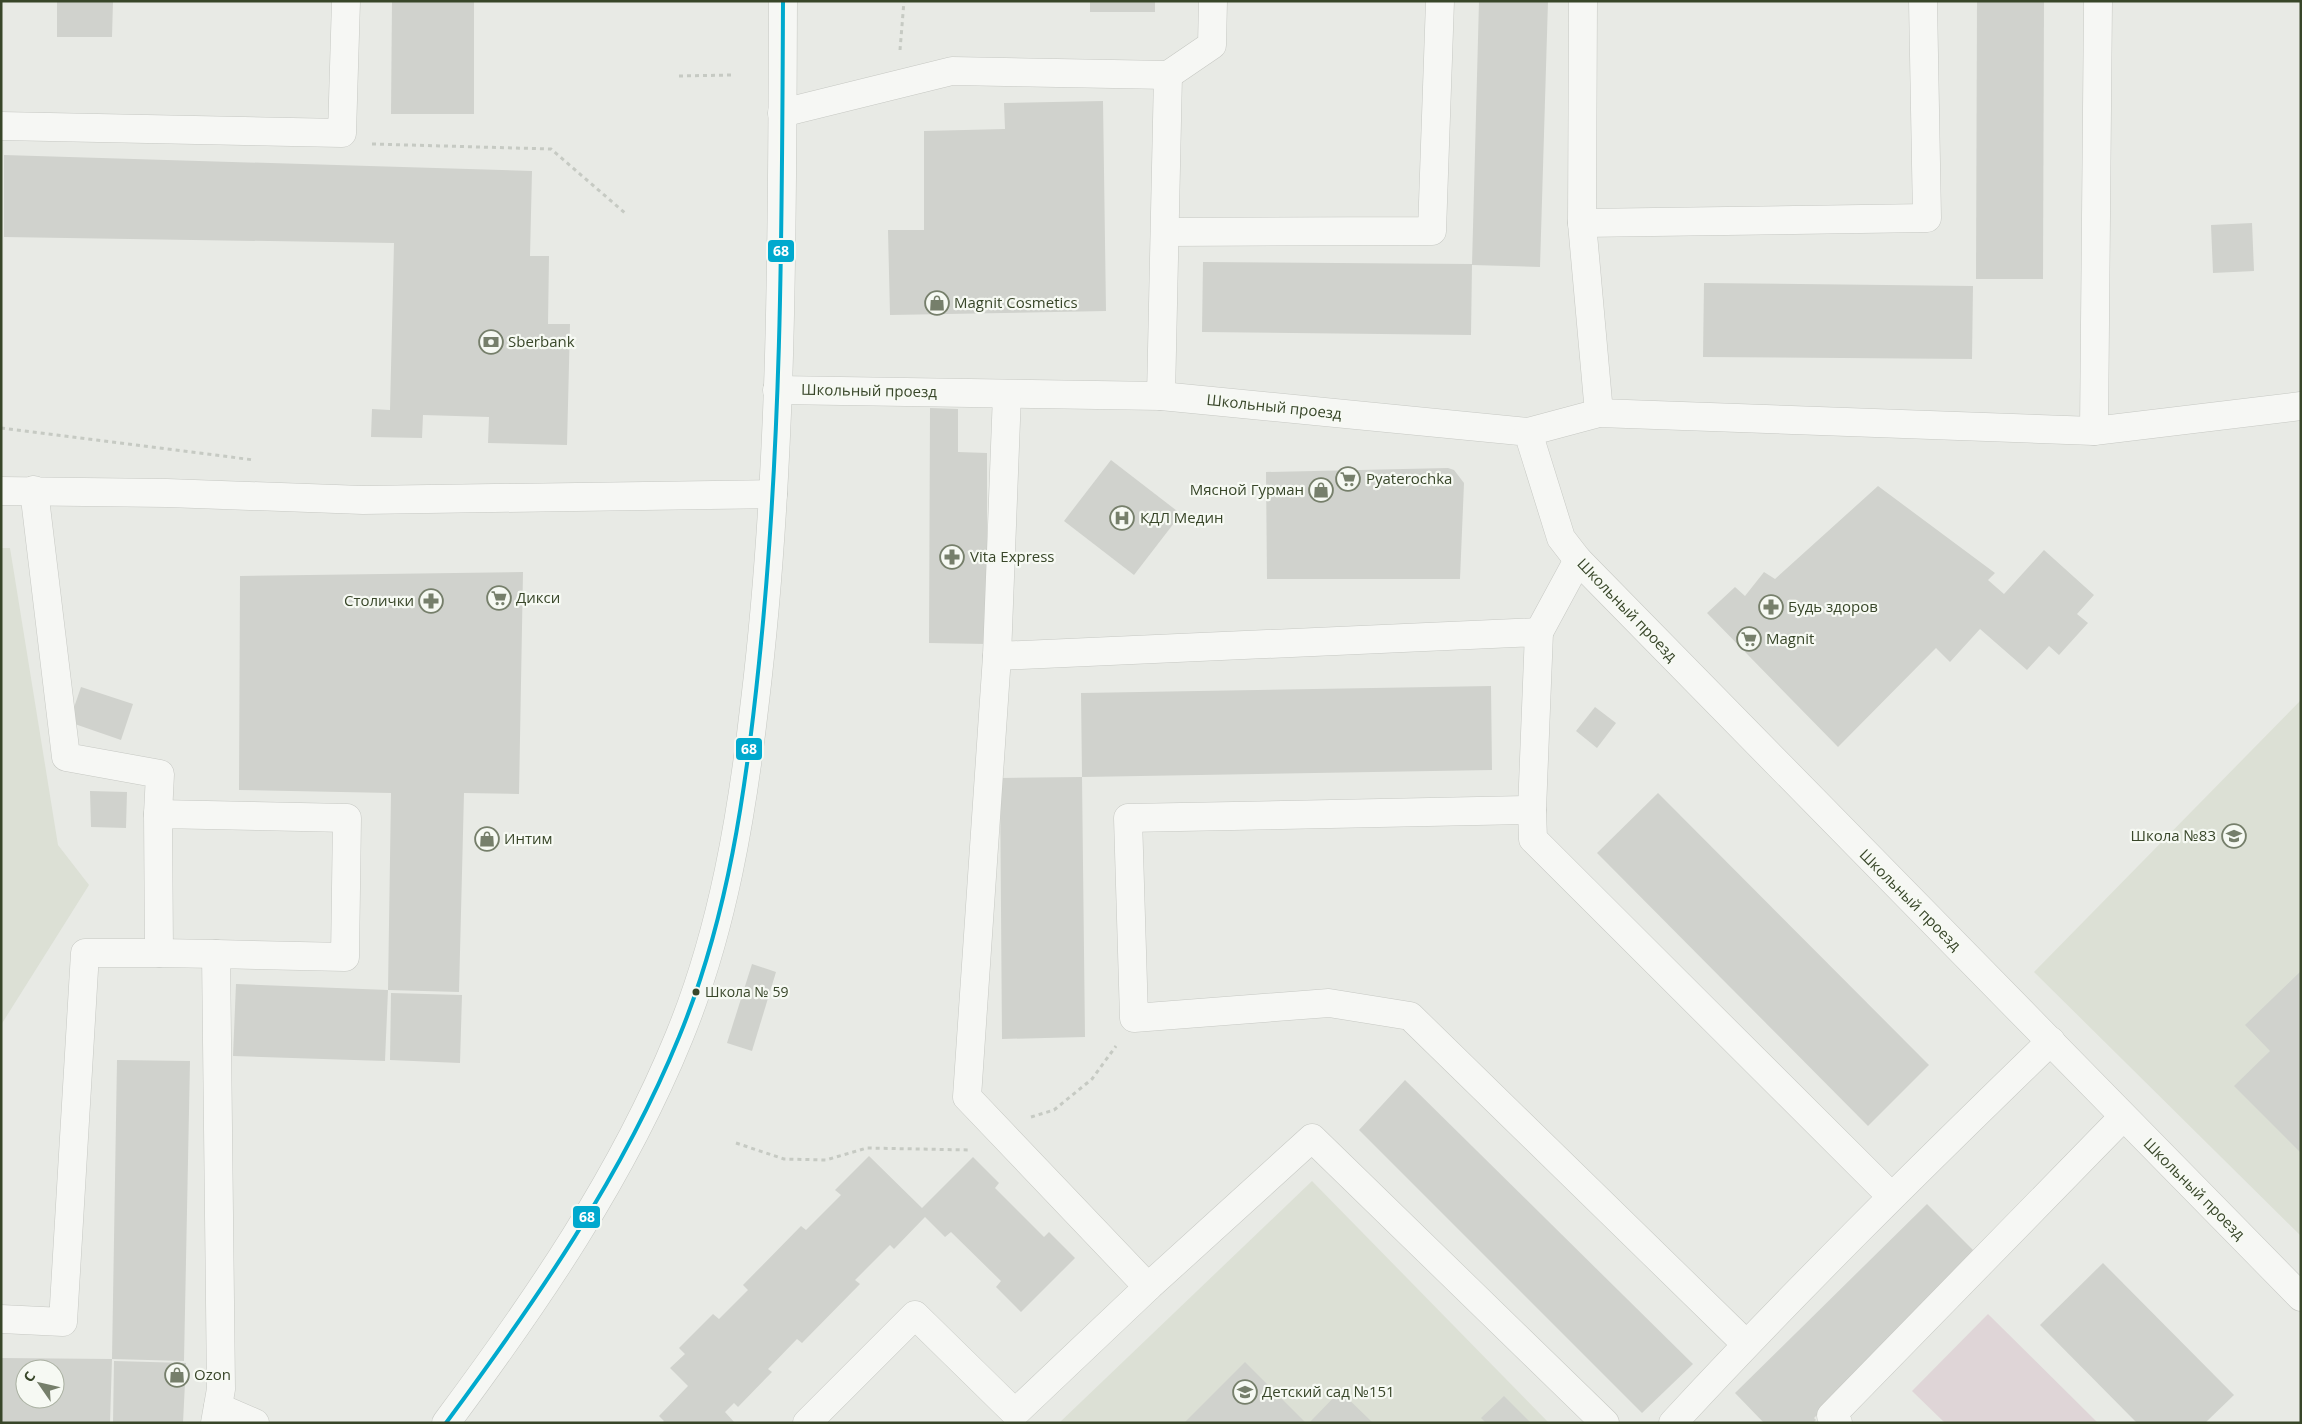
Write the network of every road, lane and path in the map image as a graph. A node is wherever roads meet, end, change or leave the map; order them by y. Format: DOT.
graph roads {
  1 [pos="346,1"];
  2 [pos="783,1"];
  3 [pos="904,1"];
  4 [pos="1213,1"];
  5 [pos="1440,1"];
  6 [pos="1583,1"];
  7 [pos="1923,1"];
  8 [pos="2098,1"];
  9 [pos="899,60"];
  10 [pos="732,75"];
  11 [pos="1168,75"];
  12 [pos="679,76"];
  13 [pos="782,113"];
  14 [pos="1,126"];
  15 [pos="342,133"];
  16 [pos="625,213"];
  17 [pos="1582,223"];
  18 [pos="1165,232"];
  19 [pos="777,390"];
  20 [pos="1007,394"];
  21 [pos="1161,396"];
  22 [pos="2301,406"];
  23 [pos="1599,413"];
  24 [pos="1,428"];
  25 [pos="2094,431"];
  26 [pos="1528,432"];
  27 [pos="34,490"];
  28 [pos="1,491"];
  29 [pos="773,494"];
  30 [pos="260,496"];
  31 [pos="1578,560"];
  32 [pos="1539,632"];
  33 [pos="997,656"];
  34 [pos="1532,810"];
  35 [pos="158,814"];
  36 [pos="159,953"];
  37 [pos="216,954"];
  38 [pos="1134,1018"];
  39 [pos="2051,1041"];
  40 [pos="2123,1117"];
  41 [pos="995,1128"];
  42 [pos="736,1143"];
  43 [pos="1018,1152"];
  44 [pos="1891,1196"];
  45 [pos="1148,1286"];
  46 [pos="2301,1298"];
  47 [pos="1,1320"];
  48 [pos="1746,1344"];
  49 [pos="216,1415"];
  50 [pos="255,1423"];
  51 [pos="446,1423"];
  52 [pos="807,1423"];
  53 [pos="1605,1423"];
  54 [pos="1673,1423"];
  55 [pos="1838,1423"];
  1 -- 15 [label="street"];
  2 -- 13 [label="street"];
  3 -- 9 [label="path"];
  4 -- 11 [label="street"];
  5 -- 18 [label="street"];
  6 -- 17 [label="street"];
  7 -- 17 [label="street"];
  8 -- 25 [label="street"];
  10 -- 12 [label="path"];
  11 -- 13 [label="street"];
  11 -- 18 [label="street"];
  13 -- 19 [label="street"];
  14 -- 15 [label="street"];
  15 -- 16 [label="path"];
  17 -- 23 [label="street"];
  18 -- 21 [label="street"];
  19 -- 20 [label="street, Школьный проезд"];
  19 -- 29 [label="street"];
  20 -- 21 [label="street, Школьный проезд"];
  20 -- 33 [label="street"];
  21 -- 26 [label="street, Школьный проезд"];
  22 -- 25 [label="street"];
  23 -- 25 [label="street"];
  23 -- 26 [label="street"];
  24 -- 30 [label="path"];
  26 -- 31 [label="street, Школьный проезд"];
  27 -- 28 [label="street"];
  27 -- 30 [label="street"];
  27 -- 35 [label="street"];
  29 -- 30 [label="street"];
  29 -- 51 [label="street"];
  31 -- 32 [label="street"];
  31 -- 39 [label="street, Школьный проезд"];
  32 -- 33 [label="street"];
  32 -- 34 [label="street"];
  33 -- 41 [label="street"];
  34 -- 38 [label="street"];
  34 -- 44 [label="street"];
  35 -- 36 [label="street"];
  35 -- 37 [label="street"];
  36 -- 37 [label="street"];
  36 -- 47 [label="street"];
  37 -- 49 [label="street"];
  38 -- 41 [label="path"];
  38 -- 48 [label="street"];
  39 -- 40 [label="street, Школьный проезд"];
  39 -- 44 [label="street"];
  40 -- 46 [label="street, Школьный проезд"];
  40 -- 55 [label="street"];
  41 -- 43 [label="street"];
  42 -- 43 [label="path"];
  43 -- 45 [label="street"];
  44 -- 48 [label="street"];
  45 -- 52 [label="street"];
  45 -- 53 [label="street"];
  48 -- 54 [label="street"];
  49 -- 50 [label="street"];
}
